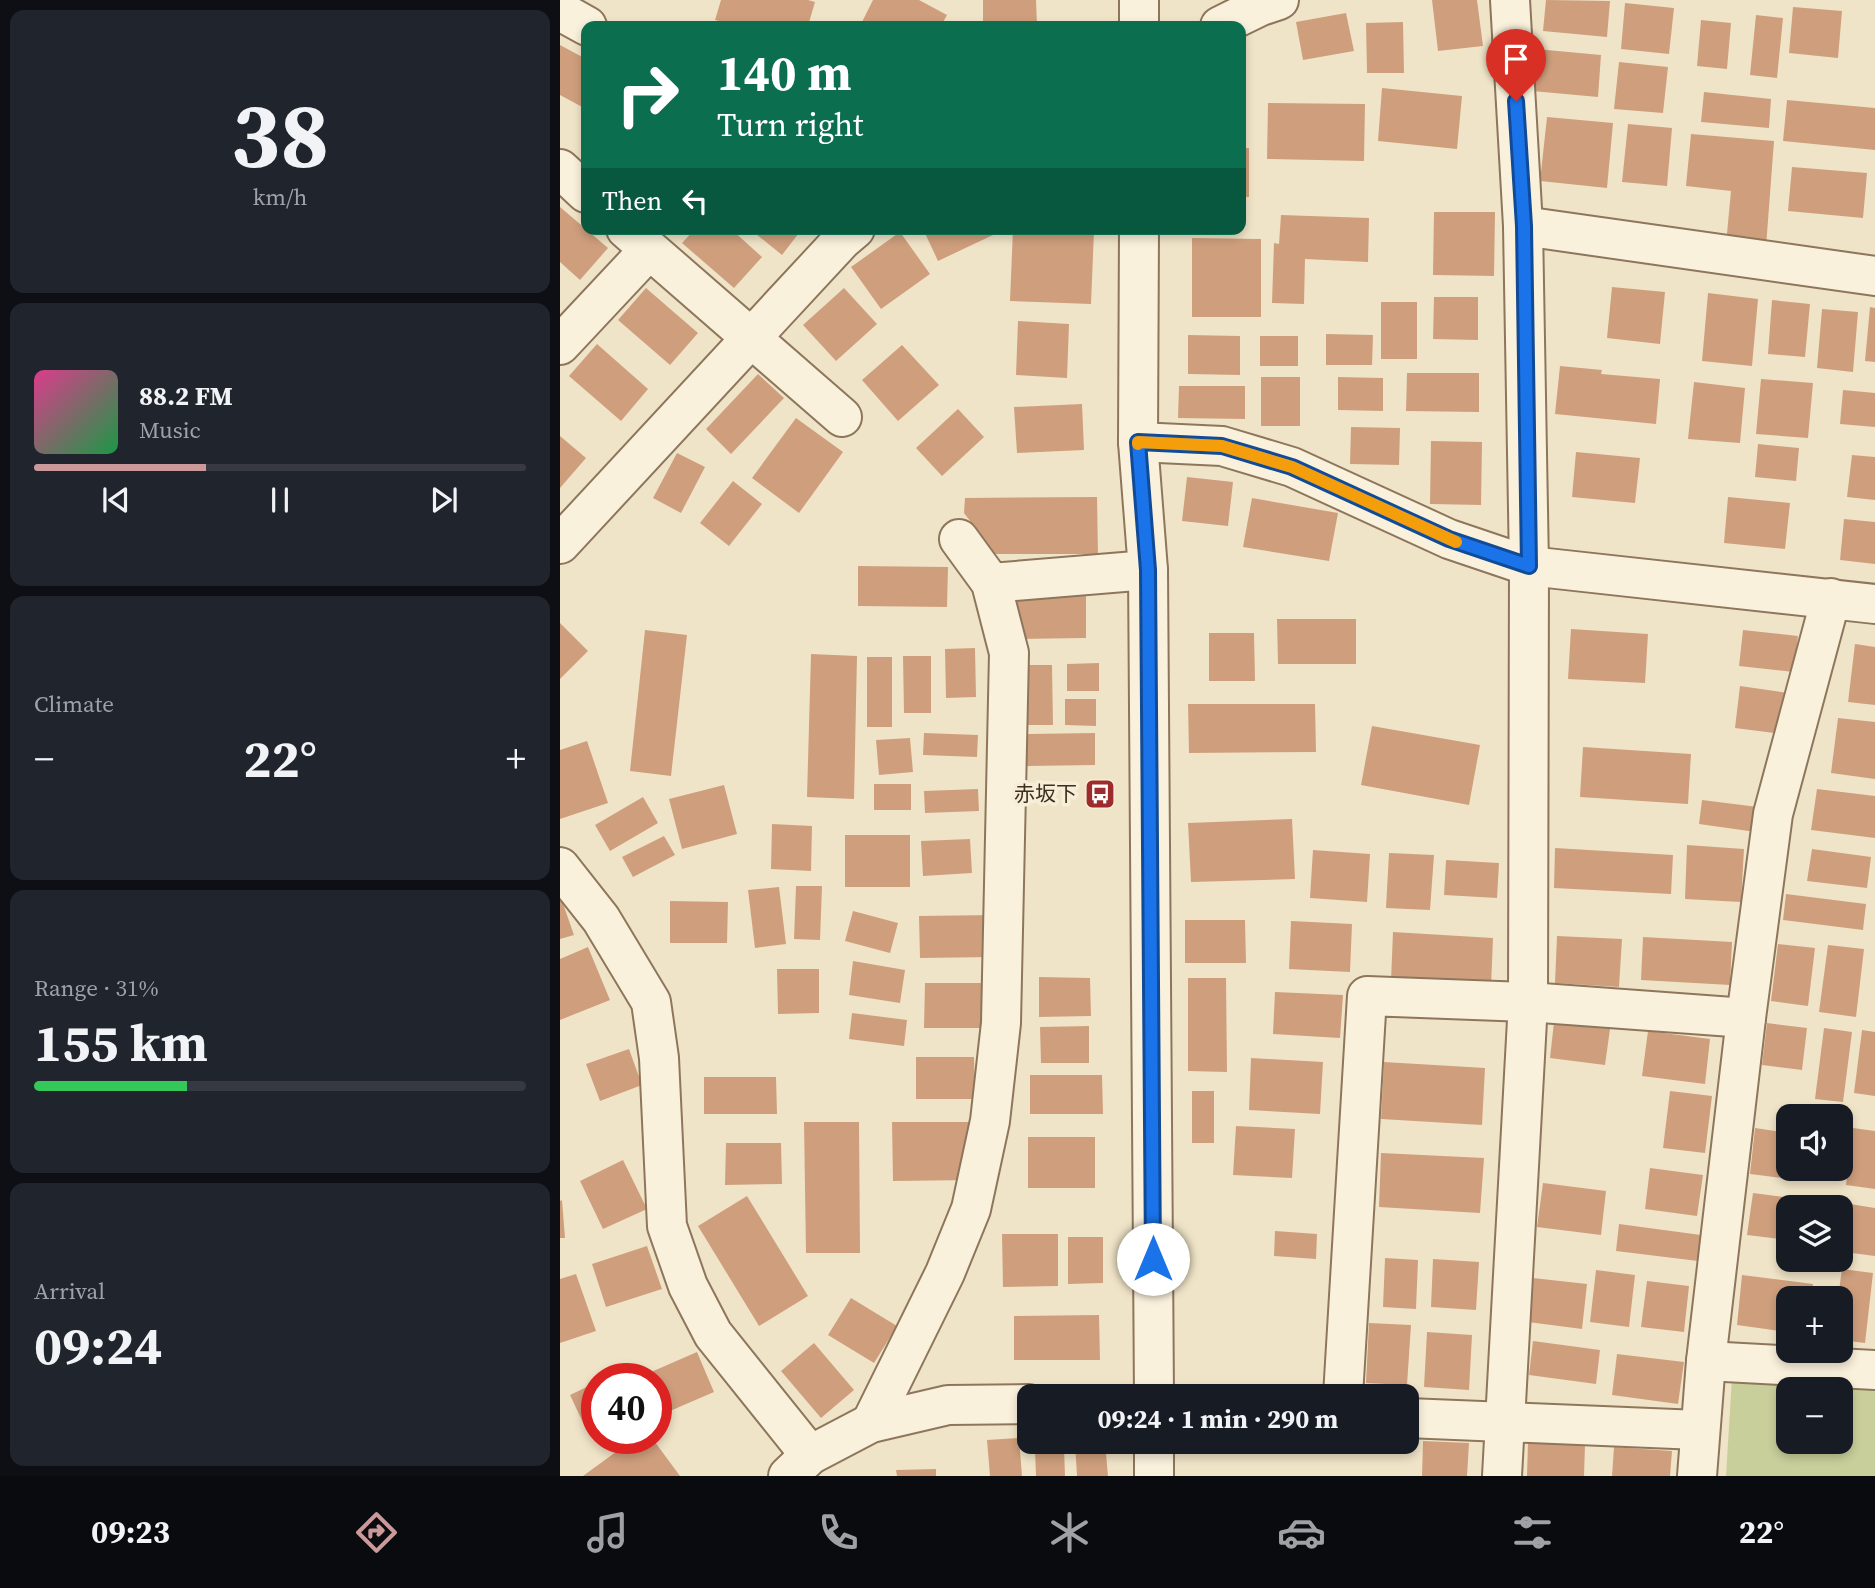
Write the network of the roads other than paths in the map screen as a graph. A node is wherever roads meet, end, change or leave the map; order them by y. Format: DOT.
graph roads {
  1 [pos="1139,0"];
  2 [pos="1279,0"];
  3 [pos="1510,0"];
  4 [pos="560,11"];
  5 [pos="1139,21"];
  6 [pos="1230,21"];
  7 [pos="581,23"];
  8 [pos="560,169"];
  9 [pos="581,188"];
  10 [pos="1524,226"];
  11 [pos="842,235"];
  12 [pos="1139,235"];
  13 [pos="638,239"];
  14 [pos="1875,276"];
  15 [pos="752,339"];
  16 [pos="560,345"];
  17 [pos="842,417"];
  18 [pos="1138,442"];
  19 [pos="959,539"];
  20 [pos="560,544"];
  21 [pos="1529,566"];
  22 [pos="1148,570"];
  23 [pos="991,583"];
  24 [pos="1831,598"];
  25 [pos="1875,604"];
  26 [pos="560,867"];
  27 [pos="1528,1002"];
  28 [pos="1746,1018"];
  29 [pos="1706,1361"];
  30 [pos="1875,1370"];
  31 [pos="1154,1384"];
  32 [pos="1344,1384"];
  33 [pos="1017,1404"];
  34 [pos="1419,1418"];
  35 [pos="1507,1422"];
  36 [pos="871,1423"];
  37 [pos="1699,1430"];
  38 [pos="1154,1454"];
  39 [pos="799,1466"];
  40 [pos="1154,1476"];
  41 [pos="1502,1476"];
  42 [pos="1697,1476"];
  1 -- 5 [label="street"];
  2 -- 6 [label="street"];
  3 -- 10 [label="street"];
  4 -- 7 [label="street"];
  8 -- 9 [label="street"];
  10 -- 14 [label="street"];
  10 -- 21 [label="street"];
  11 -- 15 [label="street"];
  12 -- 18 [label="street"];
  13 -- 15 [label="street"];
  13 -- 16 [label="street"];
  15 -- 17 [label="street"];
  15 -- 20 [label="street"];
  18 -- 21 [label="street"];
  18 -- 22 [label="street"];
  19 -- 23 [label="street"];
  21 -- 24 [label="street"];
  21 -- 27 [label="street"];
  22 -- 23 [label="street"];
  22 -- 31 [label="street"];
  23 -- 36 [label="street"];
  24 -- 25 [label="street"];
  24 -- 28 [label="street"];
  26 -- 39 [label="street"];
  27 -- 28 [label="street"];
  27 -- 32 [label="street"];
  27 -- 35 [label="street"];
  28 -- 29 [label="street"];
  29 -- 30 [label="street"];
  29 -- 37 [label="street"];
  33 -- 36 [label="street"];
  34 -- 35 [label="street"];
  35 -- 37 [label="street"];
  35 -- 41 [label="street"];
  36 -- 39 [label="street"];
  37 -- 42 [label="street"];
  38 -- 40 [label="street"];
}
